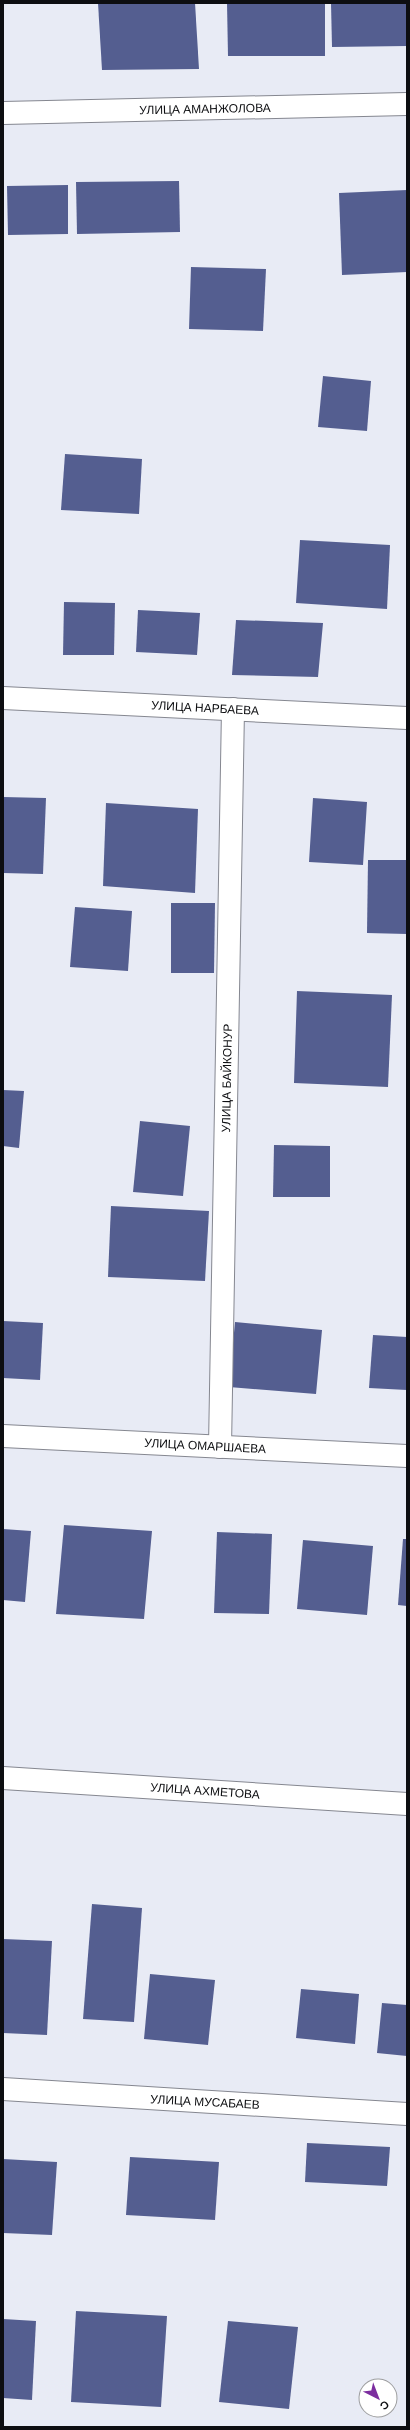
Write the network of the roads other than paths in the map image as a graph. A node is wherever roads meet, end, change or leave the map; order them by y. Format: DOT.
graph roads {
  1 [pos="407,104"];
  2 [pos="3,113"];
  3 [pos="3,698"];
  4 [pos="233,709"];
  5 [pos="407,718"];
  6 [pos="3,1436"];
  7 [pos="220,1447"];
  8 [pos="407,1456"];
  9 [pos="3,1778"];
  10 [pos="407,1804"];
  11 [pos="3,2089"];
  12 [pos="407,2114"];
  1 -- 2 [label="street, УЛИЦА АМАНЖОЛОВА"];
  3 -- 4 [label="street, УЛИЦА НАРБАЕВА"];
  4 -- 5 [label="street, УЛИЦА НАРБАЕВА"];
  4 -- 7 [label="street, УЛИЦА БАЙКОНУР"];
  6 -- 7 [label="street, УЛИЦА ОМАРШАЕВА"];
  7 -- 8 [label="street, УЛИЦА ОМАРШАЕВА"];
  9 -- 10 [label="street, УЛИЦА АХМЕТОВА"];
  11 -- 12 [label="street, УЛИЦА МУСАБАЕВ"];
}
